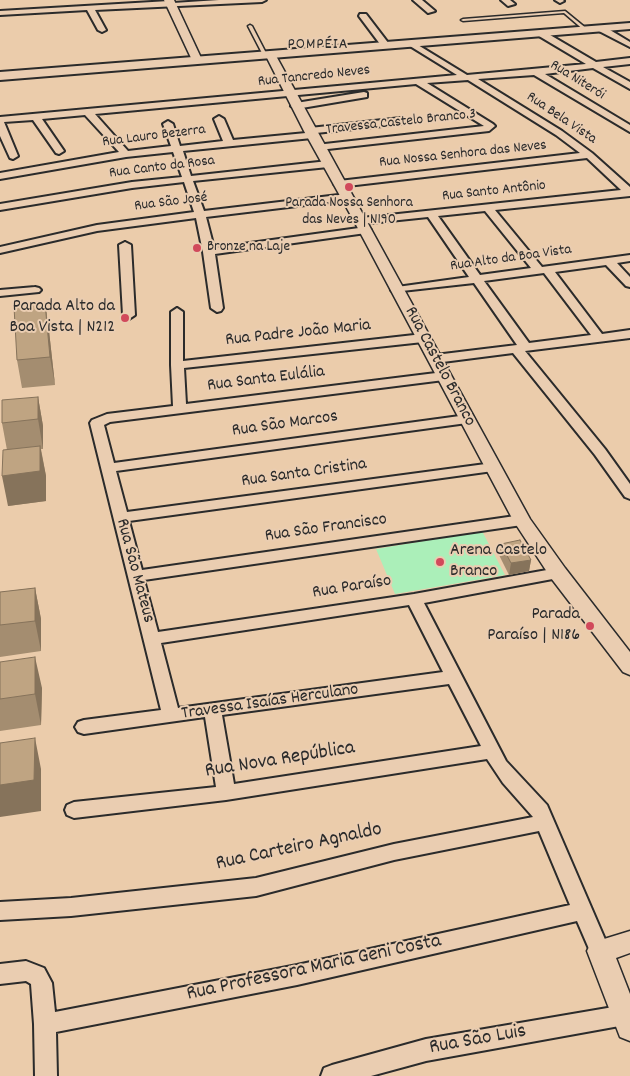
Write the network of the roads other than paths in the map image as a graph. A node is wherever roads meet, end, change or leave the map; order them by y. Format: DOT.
graph roads {
  1 [pos="262,0"];
  2 [pos="417,0"];
  3 [pos="244,1"];
  4 [pos="170,3"];
  5 [pos="90,8"];
  6 [pos="431,11"];
  7 [pos="0,13"];
  8 [pos="363,16"];
  9 [pos="463,20"];
  10 [pos="250,26"];
  11 [pos="629,27"];
  12 [pos="602,29"];
  13 [pos="102,30"];
  14 [pos="586,30"];
  15 [pos="542,34"];
  16 [pos="413,44"];
  17 [pos="630,45"];
  18 [pos="386,46"];
  19 [pos="267,54"];
  20 [pos="197,60"];
  21 [pos="630,61"];
  22 [pos="596,66"];
  23 [pos="536,72"];
  24 [pos="0,76"];
  25 [pos="467,77"];
  26 [pos="418,81"];
  27 [pos="630,86"];
  28 [pos="389,92"];
  29 [pos="289,94"];
  30 [pos="296,106"];
  31 [pos="88,112"];
  32 [pos="35,116"];
  33 [pos="219,119"];
  34 [pos="0,120"];
  35 [pos="401,121"];
  36 [pos="0,124"];
  37 [pos="168,124"];
  38 [pos="630,129"];
  39 [pos="311,133"];
  40 [pos="229,143"];
  41 [pos="319,147"];
  42 [pos="177,148"];
  43 [pos="59,152"];
  44 [pos="126,154"];
  45 [pos="13,156"];
  46 [pos="589,156"];
  47 [pos="328,164"];
  48 [pos="0,176"];
  49 [pos="188,179"];
  50 [pos="340,184"];
  51 [pos="630,192"];
  52 [pos="347,198"];
  53 [pos="0,207"];
  54 [pos="487,208"];
  55 [pos="200,214"];
  56 [pos="431,214"];
  57 [pos="363,226"];
  58 [pos="125,245"];
  59 [pos="0,250"];
  60 [pos="209,252"];
  61 [pos="630,258"];
  62 [pos="609,261"];
  63 [pos="543,269"];
  64 [pos="478,279"];
  65 [pos="630,284"];
  66 [pos="35,290"];
  67 [pos="397,290"];
  68 [pos="0,293"];
  69 [pos="217,308"];
  70 [pos="178,312"];
  71 [pos="128,315"];
  72 [pos="626,335"];
  73 [pos="423,338"];
  74 [pos="599,338"];
  75 [pos="630,346"];
  76 [pos="521,348"];
  77 [pos="435,360"];
  78 [pos="177,365"];
  79 [pos="444,376"];
  80 [pos="180,410"];
  81 [pos="467,419"];
  82 [pos="96,427"];
  83 [pos="493,467"];
  84 [pos="107,468"];
  85 [pos="630,494"];
  86 [pos="120,518"];
  87 [pos="522,520"];
  88 [pos="558,574"];
  89 [pos="136,576"];
  90 [pos="414,599"];
  91 [pos="152,639"];
  92 [pos="630,667"];
  93 [pos="455,677"];
  94 [pos="213,710"];
  95 [pos="171,716"];
  96 [pos="84,727"];
  97 [pos="492,751"];
  98 [pos="226,793"];
  99 [pos="74,810"];
  100 [pos="546,822"];
  101 [pos="0,911"];
  102 [pos="582,911"];
  103 [pos="630,942"];
  104 [pos="600,951"];
  105 [pos="0,974"];
  106 [pos="628,1022"];
  107 [pos="45,1024"];
  108 [pos="345,1074"];
  109 [pos="46,1076"];
  1 -- 3 [label="street"];
  2 -- 6 [label="street"];
  3 -- 4 [label="street"];
  4 -- 5 [label="street"];
  4 -- 20 [label="street"];
  5 -- 7 [label="street"];
  5 -- 13 [label="street"];
  8 -- 18 [label="street"];
  9 -- 14 [label="lane"];
  10 -- 19 [label="lane"];
  11 -- 12 [label="main road"];
  12 -- 14 [label="main road"];
  12 -- 17 [label="street"];
  14 -- 15 [label="main road"];
  15 -- 16 [label="main road"];
  15 -- 22 [label="street"];
  16 -- 18 [label="main road"];
  16 -- 25 [label="street, Rua Bela Vista"];
  18 -- 19 [label="main road"];
  19 -- 20 [label="main road"];
  19 -- 29 [label="street, Rua Castelo Branco"];
  20 -- 24 [label="main road"];
  21 -- 22 [label="street, Rua Tancredo Neves"];
  22 -- 23 [label="street, Rua Tancredo Neves"];
  22 -- 27 [label="street"];
  23 -- 25 [label="street, Rua Tancredo Neves"];
  23 -- 38 [label="street, Rua Niterói"];
  25 -- 26 [label="street, Rua Tancredo Neves"];
  25 -- 46 [label="street, Rua Bela Vista"];
  26 -- 29 [label="street, Rua Tancredo Neves"];
  26 -- 41 [label="street, Travessa Castelo Branco 3"];
  28 -- 30 [label="street"];
  29 -- 30 [label="street, Rua Castelo Branco"];
  29 -- 31 [label="street, Rua Tancredo Neves"];
  30 -- 39 [label="street, Rua Castelo Branco"];
  31 -- 32 [label="street, Rua Tancredo Neves"];
  31 -- 44 [label="street"];
  32 -- 34 [label="street, Rua Tancredo Neves"];
  32 -- 43 [label="street"];
  33 -- 40 [label="street"];
  35 -- 39 [label="street, Rua Lauro Bezerra"];
  36 -- 45 [label="street"];
  37 -- 42 [label="street"];
  39 -- 40 [label="street, Rua Lauro Bezerra"];
  39 -- 41 [label="street, Rua Castelo Branco"];
  40 -- 42 [label="street, Rua Lauro Bezerra"];
  41 -- 47 [label="street, Rua Castelo Branco"];
  42 -- 44 [label="street, Rua Lauro Bezerra"];
  42 -- 49 [label="street"];
  44 -- 48 [label="street, Rua Lauro Bezerra"];
  46 -- 50 [label="street, Rua Nossa Senhora das Neves"];
  46 -- 51 [label="street, Rua Bela Vista"];
  47 -- 49 [label="street, Rua Canto da Rosa"];
  47 -- 50 [label="street, Rua Castelo Branco"];
  49 -- 53 [label="street, Rua Canto da Rosa"];
  49 -- 55 [label="street"];
  50 -- 52 [label="street, Rua Castelo Branco"];
  51 -- 54 [label="street, Rua Santo Antônio"];
  52 -- 55 [label="street, Rua São José"];
  52 -- 57 [label="street, Rua Castelo Branco"];
  54 -- 56 [label="street, Rua Santo Antônio"];
  54 -- 63 [label="street"];
  55 -- 59 [label="street, Rua São José"];
  55 -- 60 [label="street"];
  56 -- 57 [label="street, Rua Santo Antônio"];
  56 -- 64 [label="street"];
  57 -- 60 [label="street, Rua Santo Antônio"];
  57 -- 67 [label="street, Rua Castelo Branco"];
  58 -- 71 [label="street"];
  60 -- 69 [label="street"];
  61 -- 62 [label="street, Rua Alto da Boa Vista"];
  62 -- 63 [label="street, Rua Alto da Boa Vista"];
  62 -- 65 [label="street"];
  63 -- 64 [label="street, Rua Alto da Boa Vista"];
  63 -- 74 [label="street"];
  64 -- 67 [label="street, Rua Alto da Boa Vista"];
  64 -- 76 [label="street"];
  66 -- 68 [label="street"];
  67 -- 73 [label="street, Rua Castelo Branco"];
  70 -- 78 [label="street"];
  72 -- 74 [label="street"];
  72 -- 75 [label="street"];
  73 -- 77 [label="street, Rua Castelo Branco"];
  73 -- 78 [label="street, Rua Padre João Maria"];
  74 -- 76 [label="street"];
  76 -- 77 [label="street"];
  76 -- 85 [label="street"];
  77 -- 79 [label="street, Rua Castelo Branco"];
  78 -- 80 [label="street"];
  79 -- 80 [label="street, Rua Santa Eulália"];
  79 -- 81 [label="street, Rua Castelo Branco"];
  80 -- 82 [label="street, Rua Santa Eulália"];
  81 -- 83 [label="street, Rua Castelo Branco"];
  81 -- 84 [label="street, Rua São Marcos"];
  82 -- 84 [label="street, Rua São Mateus"];
  83 -- 86 [label="street, Rua Santa Cristina"];
  83 -- 87 [label="street, Rua Castelo Branco"];
  84 -- 86 [label="street, Rua São Mateus"];
  86 -- 89 [label="street, Rua São Mateus"];
  87 -- 88 [label="street, Rua Castelo Branco"];
  87 -- 89 [label="street, Rua São Francisco"];
  88 -- 90 [label="street, Rua Paraíso"];
  88 -- 92 [label="street, Rua Castelo Branco"];
  89 -- 91 [label="street, Rua São Mateus"];
  90 -- 91 [label="street, Rua Paraíso"];
  90 -- 93 [label="street"];
  91 -- 95 [label="street, Rua São Mateus"];
  93 -- 94 [label="street, Travessa Isaías Herculano"];
  93 -- 97 [label="street"];
  94 -- 95 [label="street, Travessa Isaías Herculano"];
  94 -- 98 [label="street"];
  95 -- 96 [label="street, Travessa Isaías Herculano"];
  97 -- 98 [label="street, Rua Nova República"];
  97 -- 100 [label="street"];
  98 -- 99 [label="street, Rua Nova República"];
  100 -- 101 [label="street, Rua Carteiro Agnaldo"];
  100 -- 102 [label="street"];
  102 -- 104 [label="street"];
  102 -- 107 [label="street, Rua Professora Maria Geni Costa"];
  103 -- 104 [label="street"];
  104 -- 106 [label="street"];
  105 -- 107 [label="street"];
  106 -- 108 [label="street, Rua São Luis"];
  107 -- 109 [label="street"];
}
